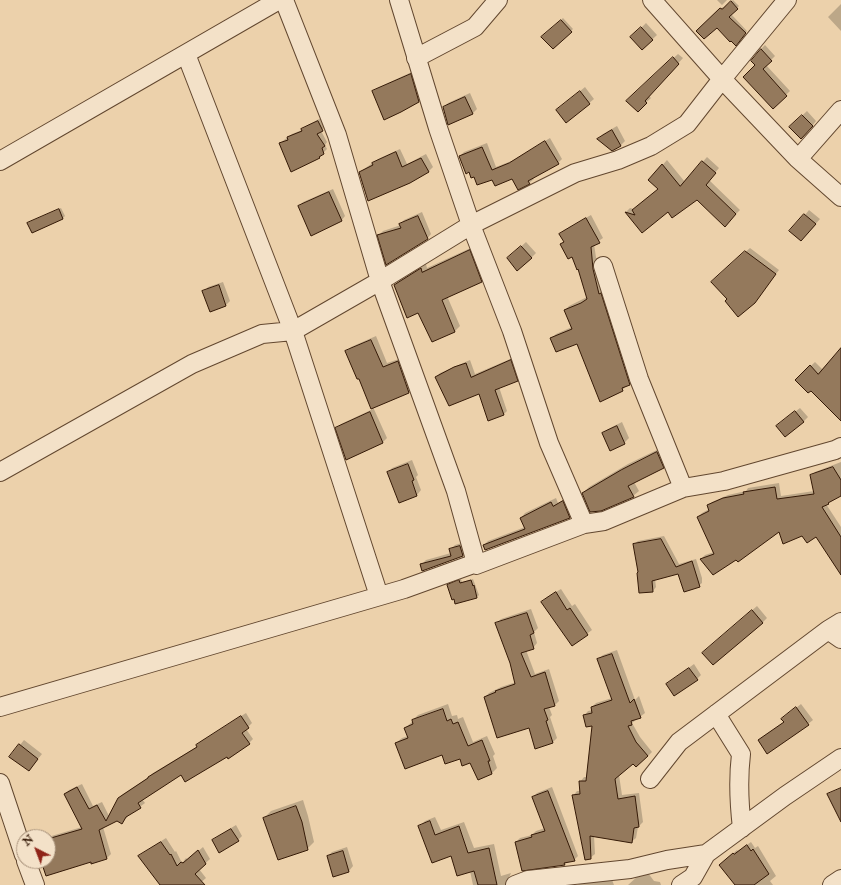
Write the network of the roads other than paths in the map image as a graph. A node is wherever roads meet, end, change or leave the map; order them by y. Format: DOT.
graph roads {
  1 [pos="279,0"];
  2 [pos="284,0"];
  3 [pos="399,0"];
  4 [pos="498,0"];
  5 [pos="653,0"];
  6 [pos="788,0"];
  7 [pos="186,54"];
  8 [pos="416,58"];
  9 [pos="722,79"];
  10 [pos="841,110"];
  11 [pos="798,158"];
  12 [pos="0,161"];
  13 [pos="841,197"];
  14 [pos="471,225"];
  15 [pos="603,266"];
  16 [pos="380,281"];
  17 [pos="293,331"];
  18 [pos="841,447"];
  19 [pos="0,472"];
  20 [pos="683,488"];
  21 [pos="584,524"];
  22 [pos="476,563"];
  23 [pos="379,596"];
  24 [pos="837,630"];
  25 [pos="0,707"];
  26 [pos="716,714"];
  27 [pos="841,758"];
  28 [pos="650,779"];
  29 [pos="0,783"];
  30 [pos="742,828"];
  31 [pos="16,831"];
  32 [pos="706,854"];
  33 [pos="29,869"];
  34 [pos="841,879"];
  35 [pos="35,885"];
  36 [pos="515,885"];
  37 [pos="681,885"];
  38 [pos="832,885"];
  1 -- 7 [label="street"];
  2 -- 16 [label="street"];
  3 -- 8 [label="street"];
  4 -- 8 [label="street"];
  5 -- 9 [label="street"];
  6 -- 9 [label="street"];
  7 -- 12 [label="street"];
  7 -- 17 [label="street"];
  8 -- 14 [label="street"];
  9 -- 11 [label="street"];
  9 -- 14 [label="street"];
  10 -- 11 [label="street"];
  11 -- 13 [label="street"];
  14 -- 16 [label="street"];
  14 -- 21 [label="street"];
  15 -- 20 [label="street"];
  16 -- 17 [label="street"];
  16 -- 22 [label="street"];
  17 -- 19 [label="street"];
  17 -- 23 [label="street"];
  18 -- 20 [label="street"];
  20 -- 21 [label="street"];
  21 -- 22 [label="street"];
  22 -- 23 [label="street"];
  23 -- 25 [label="street"];
  24 -- 26 [label="street"];
  26 -- 28 [label="street"];
  26 -- 30 [label="street"];
  27 -- 30 [label="street"];
  29 -- 31 [label="street"];
  30 -- 32 [label="street"];
  32 -- 36 [label="street"];
  32 -- 37 [label="street"];
  33 -- 35 [label="street"];
  34 -- 38 [label="street"];
}
